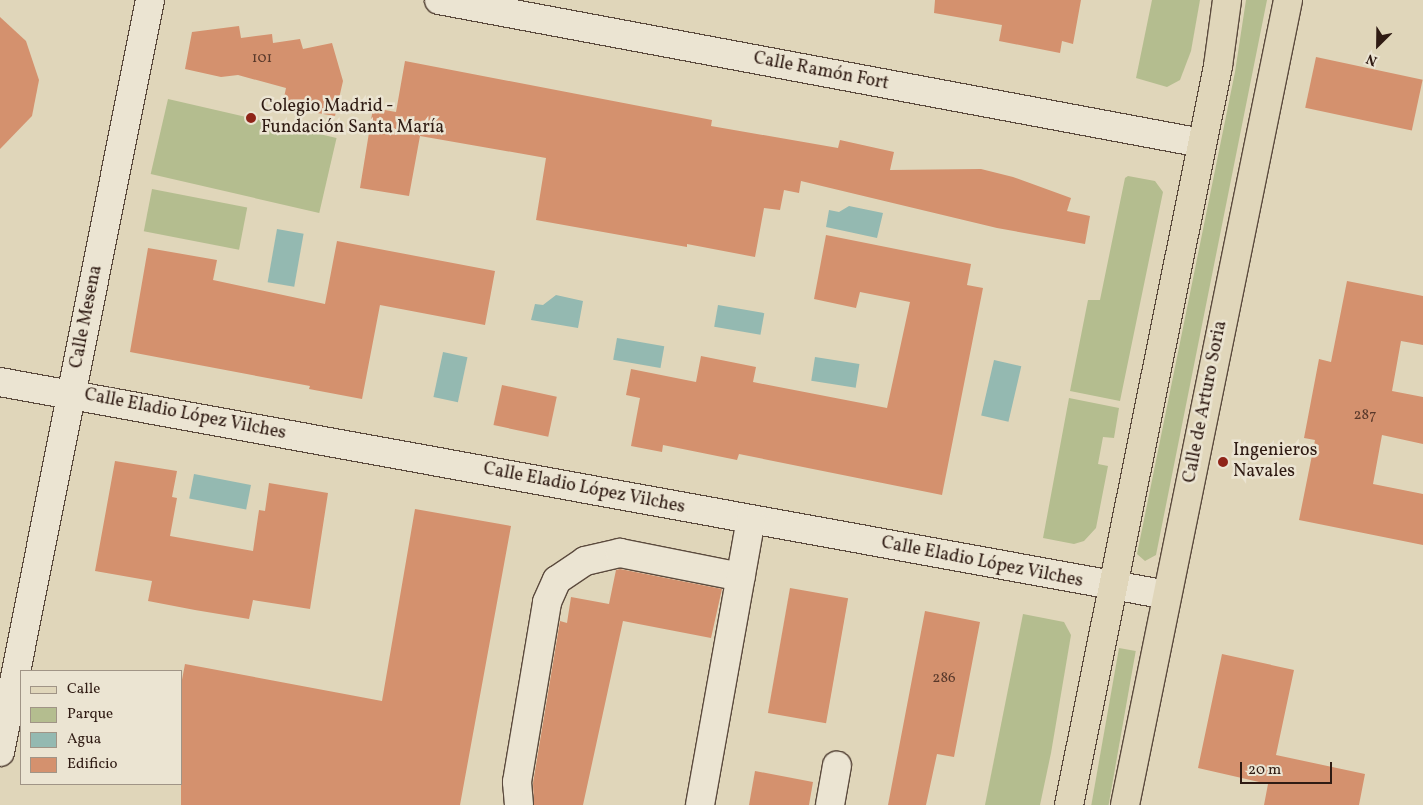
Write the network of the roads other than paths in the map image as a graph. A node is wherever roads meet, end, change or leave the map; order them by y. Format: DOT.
graph roads {
  1 [pos="150,0"];
  2 [pos="439,0"];
  3 [pos="1227,0"];
  4 [pos="1288,0"];
  5 [pos="1202,143"];
  6 [pos="0,382"];
  7 [pos="71,394"];
  8 [pos="751,520"];
  9 [pos="741,576"];
  10 [pos="1113,587"];
  11 [pos="1167,595"];
  12 [pos="0,752"];
  13 [pos="837,766"];
  14 [pos="519,805"];
  15 [pos="700,805"];
  16 [pos="830,805"];
  17 [pos="1069,805"];
  18 [pos="1125,805"];
  1 -- 7 [label="street, Calle Mesena"];
  2 -- 5 [label="street, Calle Ramón Fort"];
  3 -- 5 [label="main road"];
  4 -- 11 [label="main road, Calle de Arturo Soria"];
  5 -- 10 [label="main road"];
  6 -- 7 [label="street, Calle Eladio López Vilches"];
  7 -- 8 [label="street, Calle Eladio López Vilches"];
  7 -- 12 [label="street, Calle Mesena"];
  8 -- 9 [label="street"];
  8 -- 10 [label="street, Calle Eladio López Vilches"];
  9 -- 14 [label="street"];
  9 -- 15 [label="street"];
  10 -- 11 [label="street, Calle Eladio López Vilches"];
  10 -- 17 [label="main road"];
  11 -- 18 [label="main road, Calle de Arturo Soria"];
  13 -- 16 [label="street"];
}
